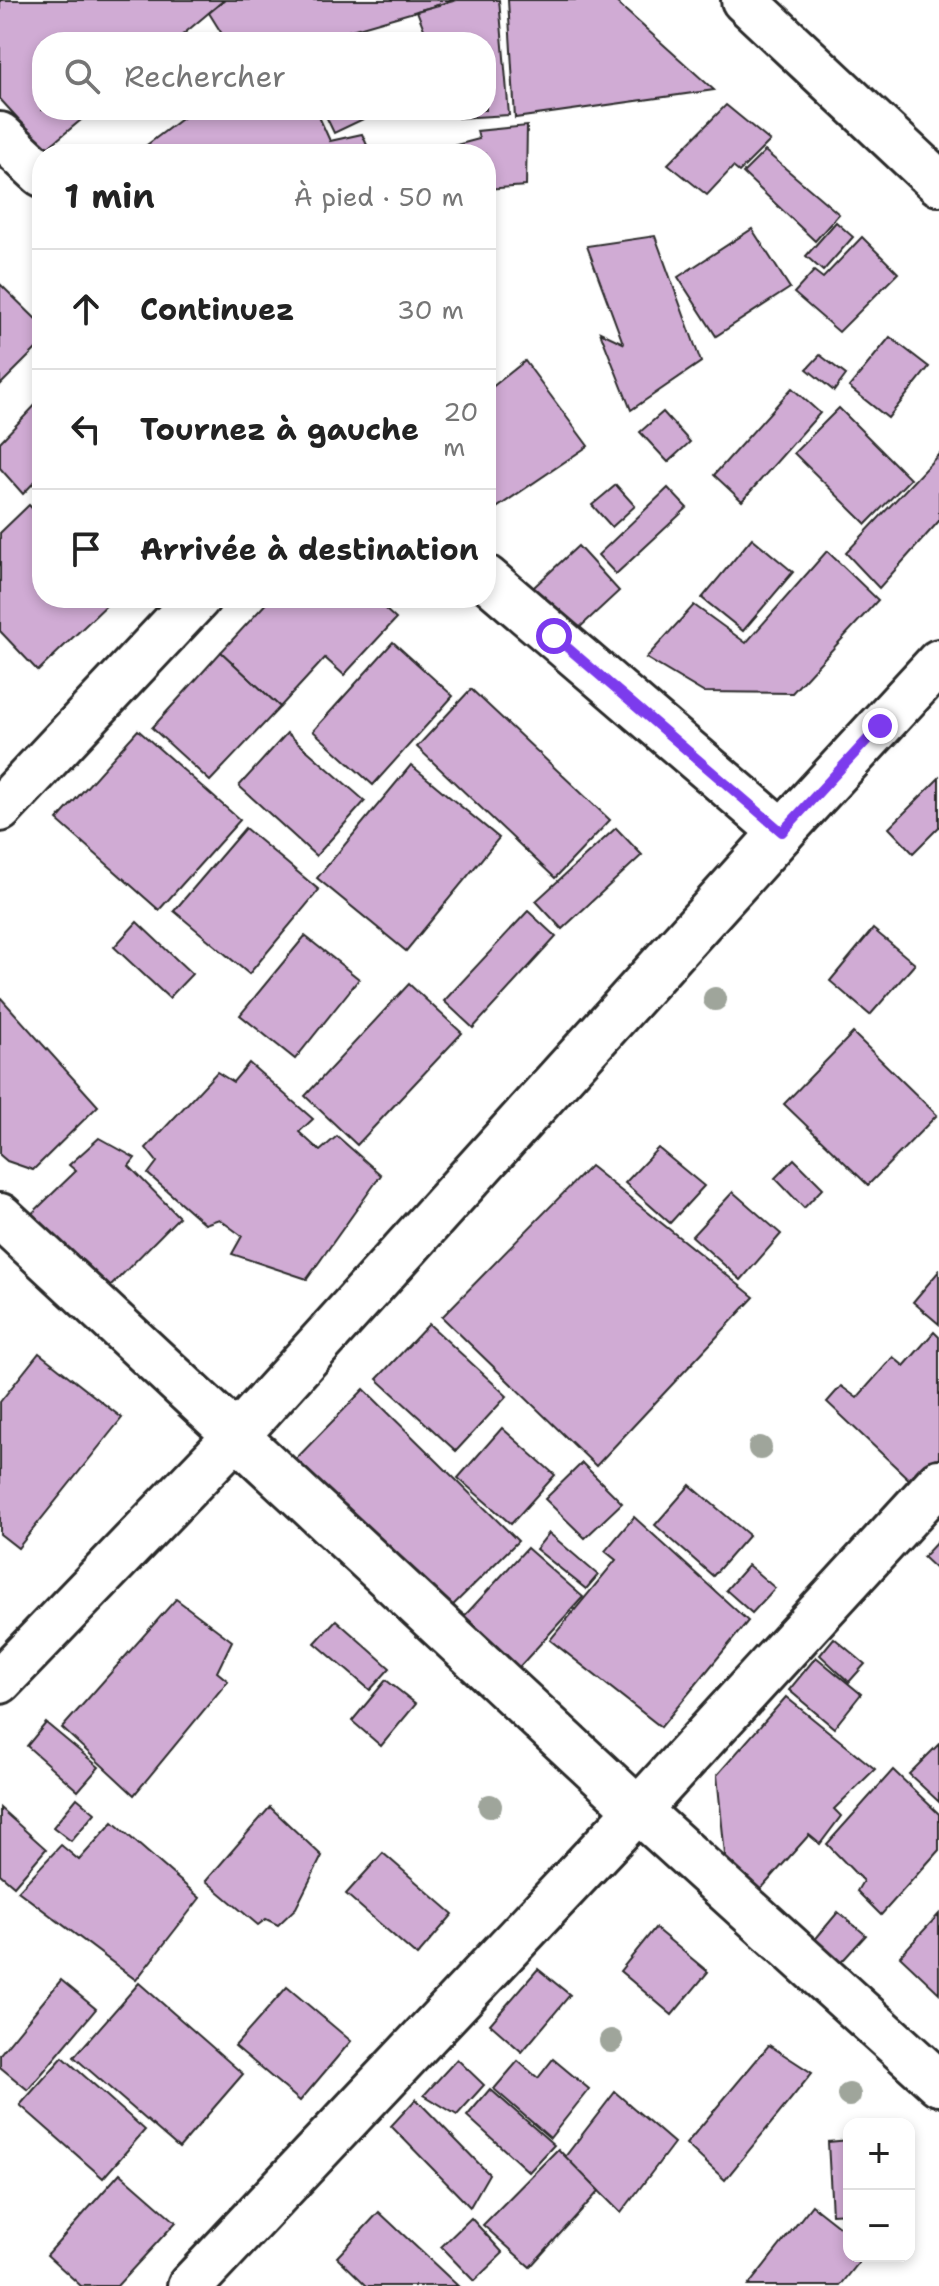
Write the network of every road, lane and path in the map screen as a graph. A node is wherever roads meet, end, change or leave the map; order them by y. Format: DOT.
graph roads {
  1 [pos="744,0"];
  2 [pos="0,135"];
  3 [pos="32,165"];
  4 [pos="939,183"];
  5 [pos="496,587"];
  6 [pos="189,608"];
  7 [pos="939,662"];
  8 [pos="0,809"];
  9 [pos="782,832"];
  10 [pos="0,1216"];
  11 [pos="237,1435"];
  12 [pos="939,1482"];
  13 [pos="0,1681"];
  14 [pos="638,1810"];
  15 [pos="939,2083"];
  16 [pos="190,2286"];
  1 -- 4 [label="street"];
  2 -- 3 [label="street"];
  5 -- 9 [label="street"];
  6 -- 8 [label="street"];
  7 -- 9 [label="street"];
  9 -- 11 [label="street"];
  10 -- 11 [label="street"];
  11 -- 13 [label="street"];
  11 -- 14 [label="street"];
  12 -- 14 [label="street"];
  14 -- 15 [label="street"];
  14 -- 16 [label="street"];
}
